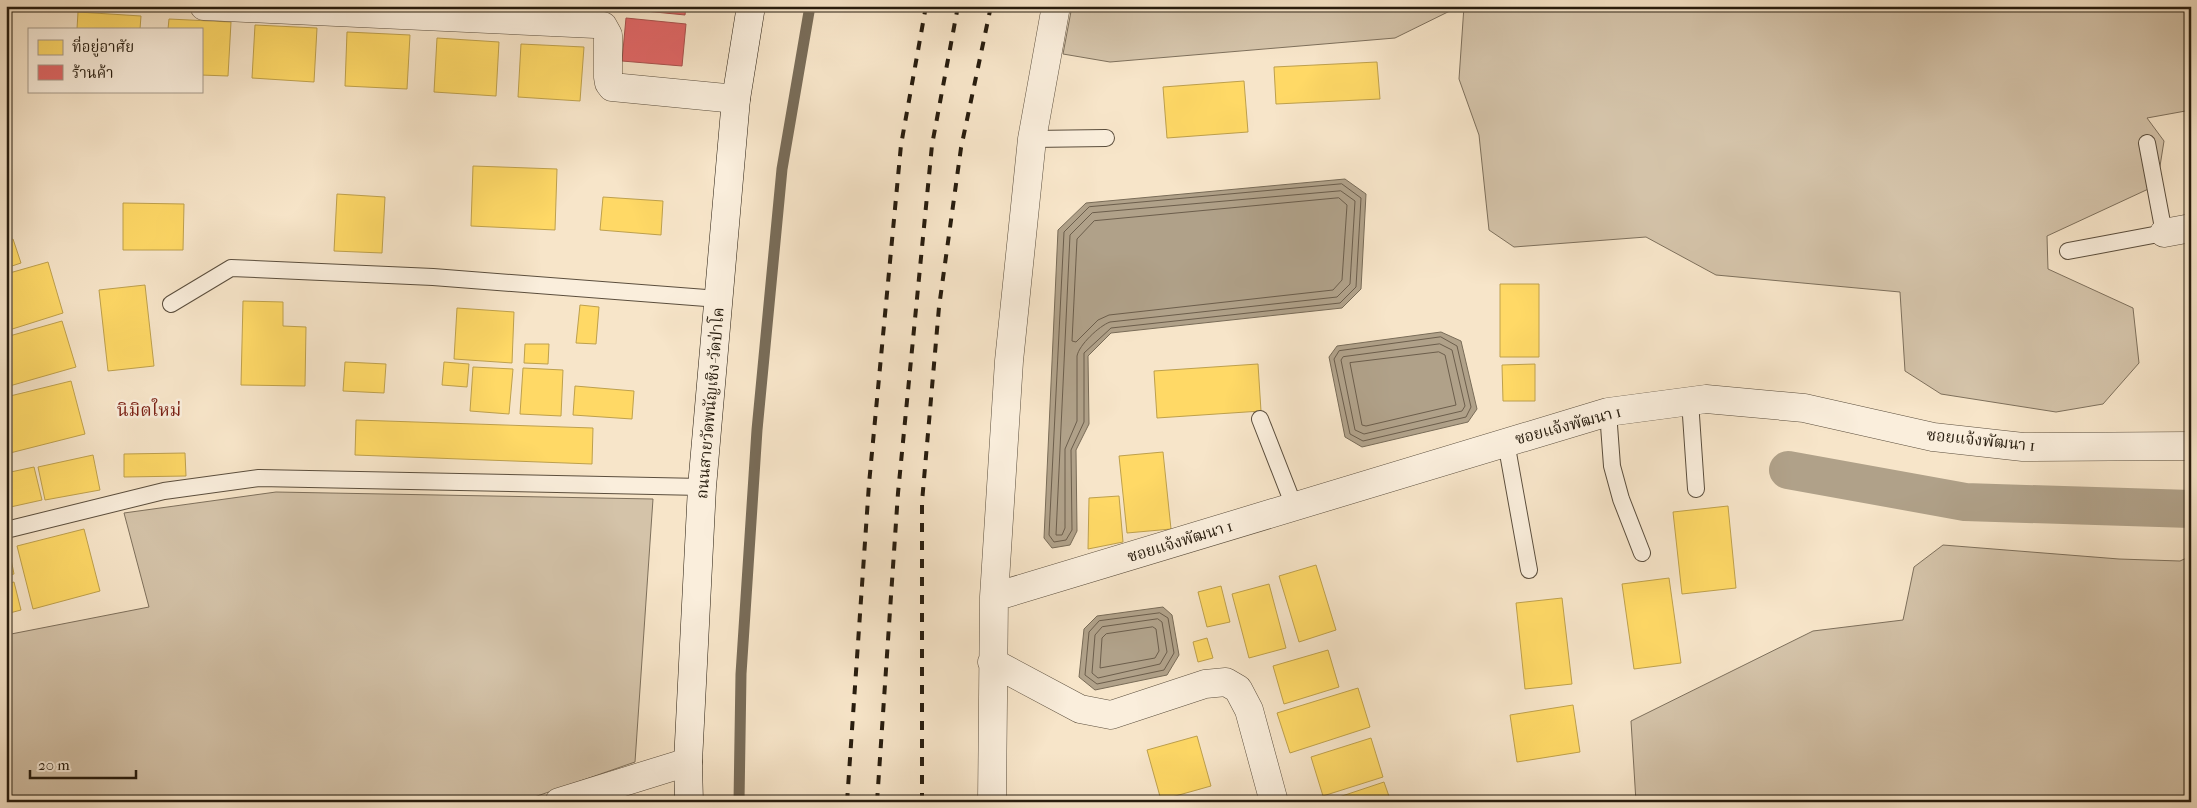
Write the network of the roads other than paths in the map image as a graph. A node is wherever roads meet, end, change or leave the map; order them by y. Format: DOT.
graph roads {
  1 [pos="204,6"];
  2 [pos="751,6"];
  3 [pos="1056,6"];
  4 [pos="736,99"];
  5 [pos="1106,138"];
  6 [pos="1032,139"];
  7 [pos="2147,144"];
  8 [pos="2191,228"];
  9 [pos="2164,233"];
  10 [pos="2068,251"];
  11 [pos="719,300"];
  12 [pos="171,304"];
  13 [pos="1690,400"];
  14 [pos="1608,412"];
  15 [pos="1260,419"];
  16 [pos="1506,442"];
  17 [pos="2191,446"];
  18 [pos="702,487"];
  19 [pos="1696,489"];
  20 [pos="1294,506"];
  21 [pos="6,530"];
  22 [pos="1642,553"];
  23 [pos="1530,570"];
  24 [pos="994,597"];
  25 [pos="992,662"];
  26 [pos="688,762"];
  27 [pos="559,802"];
  28 [pos="689,802"];
  29 [pos="992,802"];
  30 [pos="1274,802"];
  1 -- 4 [label="street"];
  2 -- 4 [label="street, ถนนสายวัดพนัญเชิง-วัดป่าโค"];
  3 -- 6 [label="street"];
  4 -- 11 [label="street, ถนนสายวัดพนัญเชิง-วัดป่าโค"];
  5 -- 6 [label="lane"];
  6 -- 24 [label="street"];
  7 -- 9 [label="lane"];
  8 -- 9 [label="street"];
  9 -- 10 [label="lane"];
  11 -- 12 [label="lane"];
  11 -- 18 [label="street, ถนนสายวัดพนัญเชิง-วัดป่าโค"];
  13 -- 14 [label="street, ซอยแจ้งพัฒนา 1"];
  13 -- 17 [label="street, ซอยแจ้งพัฒนา 1"];
  13 -- 19 [label="lane"];
  14 -- 16 [label="street, ซอยแจ้งพัฒนา 1"];
  14 -- 22 [label="lane"];
  15 -- 20 [label="lane"];
  16 -- 20 [label="street, ซอยแจ้งพัฒนา 1"];
  16 -- 23 [label="lane"];
  18 -- 21 [label="lane"];
  18 -- 26 [label="street, ถนนสายวัดพนัญเชิง-วัดป่าโค"];
  20 -- 24 [label="street, ซอยแจ้งพัฒนา 1"];
  24 -- 25 [label="street"];
  25 -- 29 [label="street"];
  25 -- 30 [label="street"];
  26 -- 27 [label="street"];
  26 -- 28 [label="street, ถนนสายวัดพนัญเชิง-วัดป่าโค"];
}
